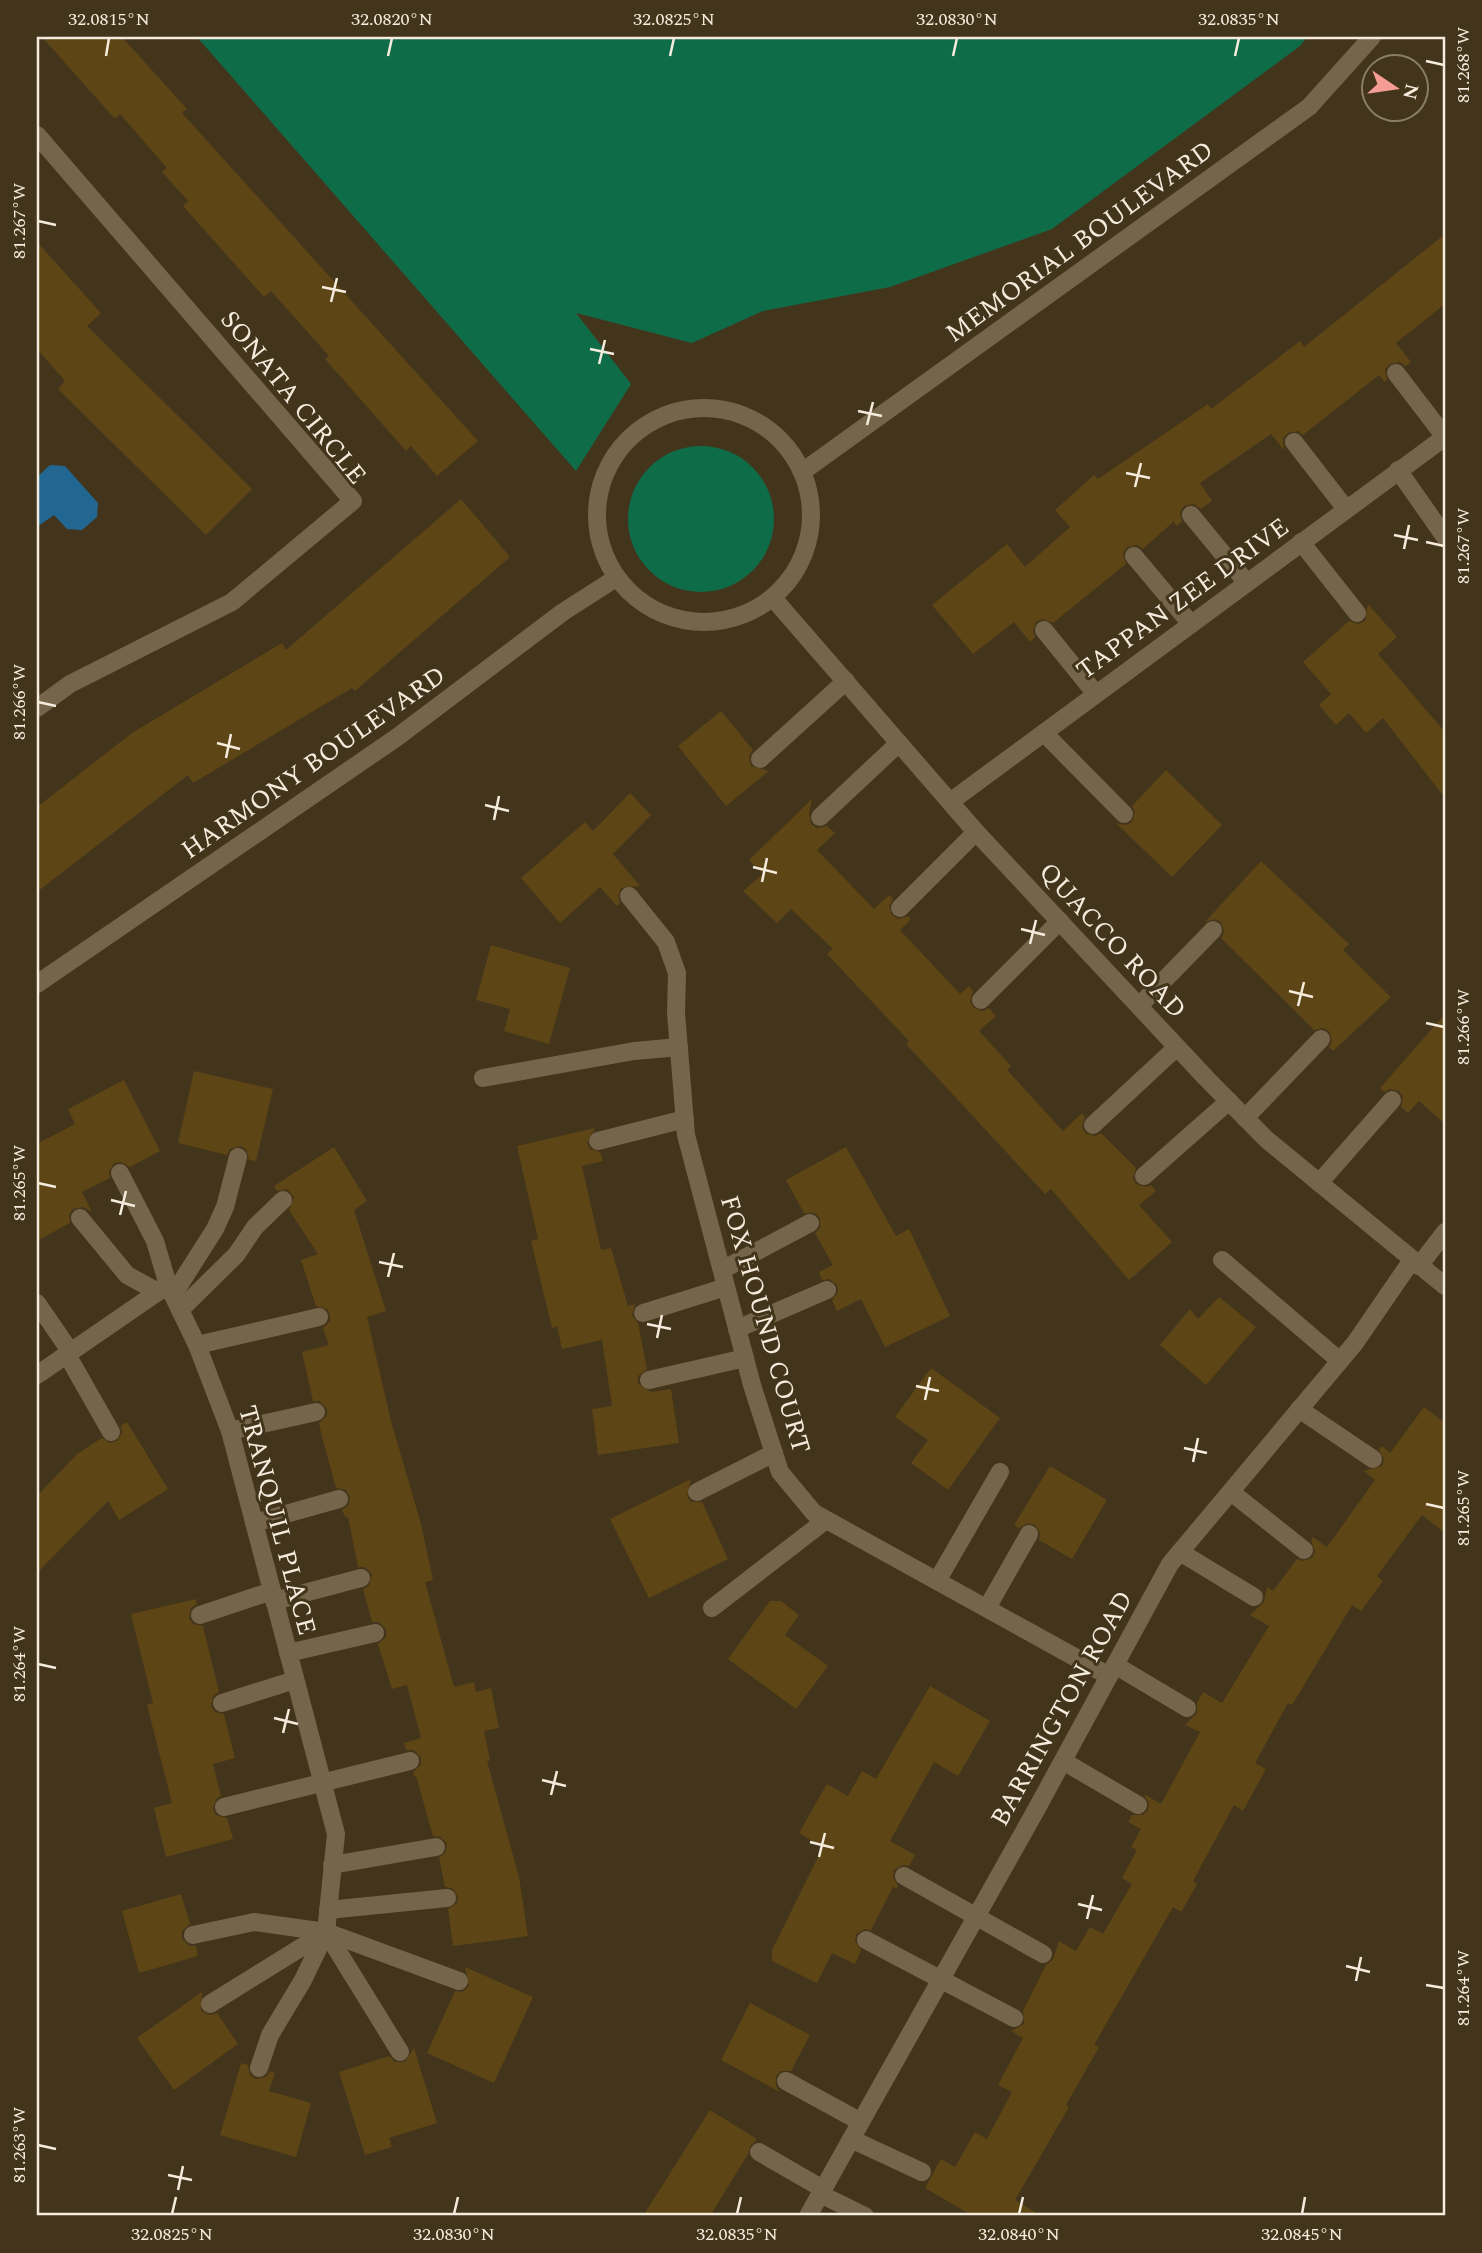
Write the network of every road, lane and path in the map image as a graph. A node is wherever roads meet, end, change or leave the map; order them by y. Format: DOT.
graph roads {
  1 [pos="1372,37"];
  2 [pos="37,135"];
  3 [pos="1396,373"];
  4 [pos="1445,437"];
  5 [pos="1294,442"];
  6 [pos="1398,470"];
  7 [pos="802,472"];
  8 [pos="1346,509"];
  9 [pos="1191,516"];
  10 [pos="1445,537"];
  11 [pos="1301,542"];
  12 [pos="1134,556"];
  13 [pos="616,579"];
  14 [pos="1247,583"];
  15 [pos="773,598"];
  16 [pos="1357,613"];
  17 [pos="1191,624"];
  18 [pos="1044,630"];
  19 [pos="846,681"];
  20 [pos="1096,694"];
  21 [pos="37,708"];
  22 [pos="1044,733"];
  23 [pos="899,743"];
  24 [pos="760,759"];
  25 [pos="950,802"];
  26 [pos="1124,814"];
  27 [pos="820,817"];
  28 [pos="976,832"];
  29 [pos="629,896"];
  30 [pos="900,908"];
  31 [pos="1060,921"];
  32 [pos="1213,930"];
  33 [pos="37,985"];
  34 [pos="981,1000"];
  35 [pos="1139,1006"];
  36 [pos="1321,1039"];
  37 [pos="679,1047"];
  38 [pos="1177,1047"];
  39 [pos="483,1078"];
  40 [pos="1392,1100"];
  41 [pos="1229,1101"];
  42 [pos="1245,1118"];
  43 [pos="685,1119"];
  44 [pos="1093,1125"];
  45 [pos="598,1141"];
  46 [pos="238,1157"];
  47 [pos="120,1173"];
  48 [pos="1144,1176"];
  49 [pos="1319,1183"];
  50 [pos="283,1200"];
  51 [pos="80,1218"];
  52 [pos="810,1223"];
  53 [pos="1445,1232"];
  54 [pos="1222,1260"];
  55 [pos="1416,1263"];
  56 [pos="724,1278"];
  57 [pos="1445,1286"];
  58 [pos="827,1290"];
  59 [pos="170,1295"];
  60 [pos="37,1303"];
  61 [pos="643,1313"];
  62 [pos="319,1317"];
  63 [pos="737,1329"];
  64 [pos="197,1345"];
  65 [pos="68,1352"];
  66 [pos="745,1358"];
  67 [pos="1340,1361"];
  68 [pos="37,1374"];
  69 [pos="649,1380"];
  70 [pos="1299,1409"];
  71 [pos="316,1412"];
  72 [pos="230,1431"];
  73 [pos="111,1432"];
  74 [pos="774,1453"];
  75 [pos="1373,1459"];
  76 [pos="1000,1472"];
  77 [pos="697,1492"];
  78 [pos="1231,1492"];
  79 [pos="339,1499"];
  80 [pos="826,1520"];
  81 [pos="254,1523"];
  82 [pos="1029,1534"];
  83 [pos="1304,1549"];
  84 [pos="1180,1552"];
  85 [pos="360,1578"];
  86 [pos="937,1581"];
  87 [pos="273,1596"];
  88 [pos="1254,1597"];
  89 [pos="712,1608"];
  90 [pos="987,1608"];
  91 [pos="200,1615"];
  92 [pos="375,1633"];
  93 [pos="288,1653"];
  94 [pos="1112,1670"];
  95 [pos="295,1680"];
  96 [pos="222,1703"];
  97 [pos="1187,1708"];
  98 [pos="1063,1761"];
  99 [pos="410,1762"];
  100 [pos="322,1782"];
  101 [pos="1138,1805"];
  102 [pos="224,1807"];
  103 [pos="436,1847"];
  104 [pos="332,1865"];
  105 [pos="904,1876"];
  106 [pos="447,1898"];
  107 [pos="328,1910"];
  108 [pos="977,1916"];
  109 [pos="326,1932"];
  110 [pos="193,1935"];
  111 [pos="866,1940"];
  112 [pos="1043,1954"];
  113 [pos="941,1979"];
  114 [pos="459,1981"];
  115 [pos="210,2004"];
  116 [pos="1014,2018"];
  117 [pos="400,2052"];
  118 [pos="259,2068"];
  119 [pos="786,2081"];
  120 [pos="861,2122"];
  121 [pos="851,2139"];
  122 [pos="759,2152"];
  123 [pos="922,2172"];
  124 [pos="822,2191"];
  125 [pos="807,2216"];
  126 [pos="865,2216"];
  1 -- 7 [label="street, MEMORIAL BOULEVARD"];
  2 -- 21 [label="street, SONATA CIRCLE"];
  3 -- 4 [label="street"];
  4 -- 6 [label="street, TAPPAN ZEE DRIVE"];
  5 -- 8 [label="street"];
  6 -- 8 [label="street, TAPPAN ZEE DRIVE"];
  6 -- 10 [label="street"];
  7 -- 13 [label="street"];
  7 -- 15 [label="street"];
  8 -- 11 [label="street, TAPPAN ZEE DRIVE"];
  9 -- 14 [label="street"];
  11 -- 14 [label="street, TAPPAN ZEE DRIVE"];
  11 -- 16 [label="street"];
  12 -- 17 [label="street"];
  13 -- 15 [label="street"];
  13 -- 33 [label="street, HARMONY BOULEVARD"];
  14 -- 17 [label="street, TAPPAN ZEE DRIVE"];
  15 -- 19 [label="street, QUACCO ROAD"];
  17 -- 20 [label="street, TAPPAN ZEE DRIVE"];
  18 -- 20 [label="street"];
  19 -- 23 [label="street, QUACCO ROAD"];
  19 -- 24 [label="street"];
  20 -- 22 [label="street, TAPPAN ZEE DRIVE"];
  22 -- 25 [label="street, TAPPAN ZEE DRIVE"];
  22 -- 26 [label="street"];
  23 -- 25 [label="street, QUACCO ROAD"];
  23 -- 27 [label="street"];
  25 -- 28 [label="street, QUACCO ROAD"];
  28 -- 30 [label="street"];
  28 -- 31 [label="street, QUACCO ROAD"];
  29 -- 37 [label="street, FOX HOUND COURT"];
  31 -- 34 [label="street"];
  31 -- 35 [label="street, QUACCO ROAD"];
  32 -- 35 [label="street"];
  35 -- 38 [label="street, QUACCO ROAD"];
  36 -- 42 [label="street"];
  37 -- 39 [label="street"];
  37 -- 43 [label="street, FOX HOUND COURT"];
  38 -- 41 [label="street, QUACCO ROAD"];
  38 -- 44 [label="street"];
  40 -- 49 [label="street"];
  41 -- 42 [label="street, QUACCO ROAD"];
  41 -- 48 [label="street"];
  42 -- 49 [label="street, QUACCO ROAD"];
  43 -- 45 [label="street"];
  43 -- 56 [label="street, FOX HOUND COURT"];
  46 -- 59 [label="street"];
  47 -- 59 [label="street, TRANQUIL PLACE"];
  49 -- 55 [label="street, QUACCO ROAD"];
  50 -- 59 [label="street"];
  51 -- 59 [label="street"];
  52 -- 56 [label="street"];
  53 -- 55 [label="street, BARRINGTON ROAD"];
  54 -- 67 [label="street"];
  55 -- 57 [label="street, QUACCO ROAD"];
  55 -- 67 [label="street, BARRINGTON ROAD"];
  56 -- 61 [label="street"];
  56 -- 63 [label="street, FOX HOUND COURT"];
  58 -- 63 [label="street"];
  59 -- 64 [label="street, TRANQUIL PLACE"];
  59 -- 65 [label="street"];
  60 -- 65 [label="street"];
  62 -- 64 [label="street"];
  63 -- 66 [label="street, FOX HOUND COURT"];
  64 -- 72 [label="street, TRANQUIL PLACE"];
  65 -- 68 [label="street"];
  65 -- 73 [label="street"];
  66 -- 69 [label="street"];
  66 -- 74 [label="street, FOX HOUND COURT"];
  67 -- 70 [label="street, BARRINGTON ROAD"];
  70 -- 75 [label="street"];
  70 -- 78 [label="street, BARRINGTON ROAD"];
  71 -- 72 [label="street"];
  72 -- 81 [label="street, TRANQUIL PLACE"];
  74 -- 77 [label="street"];
  74 -- 80 [label="street, FOX HOUND COURT"];
  76 -- 86 [label="street"];
  78 -- 83 [label="street"];
  78 -- 84 [label="street, BARRINGTON ROAD"];
  79 -- 81 [label="street"];
  80 -- 86 [label="street, FOX HOUND COURT"];
  80 -- 89 [label="street"];
  81 -- 87 [label="street, TRANQUIL PLACE"];
  82 -- 90 [label="street"];
  84 -- 88 [label="street"];
  84 -- 94 [label="street, BARRINGTON ROAD"];
  85 -- 87 [label="street"];
  86 -- 90 [label="street, FOX HOUND COURT"];
  87 -- 91 [label="street"];
  87 -- 93 [label="street, TRANQUIL PLACE"];
  90 -- 94 [label="street, FOX HOUND COURT"];
  92 -- 93 [label="street"];
  93 -- 95 [label="street, TRANQUIL PLACE"];
  94 -- 97 [label="street, FOX HOUND COURT"];
  94 -- 98 [label="street, BARRINGTON ROAD"];
  95 -- 96 [label="street"];
  95 -- 100 [label="street, TRANQUIL PLACE"];
  98 -- 101 [label="street"];
  98 -- 108 [label="street, BARRINGTON ROAD"];
  99 -- 100 [label="street"];
  100 -- 102 [label="street"];
  100 -- 104 [label="street, TRANQUIL PLACE"];
  103 -- 104 [label="street"];
  104 -- 107 [label="street, TRANQUIL PLACE"];
  105 -- 108 [label="street"];
  106 -- 107 [label="street"];
  107 -- 109 [label="street, TRANQUIL PLACE"];
  108 -- 112 [label="street"];
  108 -- 113 [label="street, BARRINGTON ROAD"];
  109 -- 110 [label="street"];
  109 -- 114 [label="street"];
  109 -- 115 [label="street"];
  109 -- 117 [label="street"];
  109 -- 118 [label="street"];
  111 -- 113 [label="street"];
  113 -- 116 [label="street"];
  113 -- 120 [label="street, BARRINGTON ROAD"];
  119 -- 120 [label="street"];
  120 -- 121 [label="street, BARRINGTON ROAD"];
  121 -- 123 [label="street"];
  121 -- 124 [label="street, BARRINGTON ROAD"];
  122 -- 124 [label="street"];
  124 -- 125 [label="street, BARRINGTON ROAD"];
  124 -- 126 [label="street"];
}
